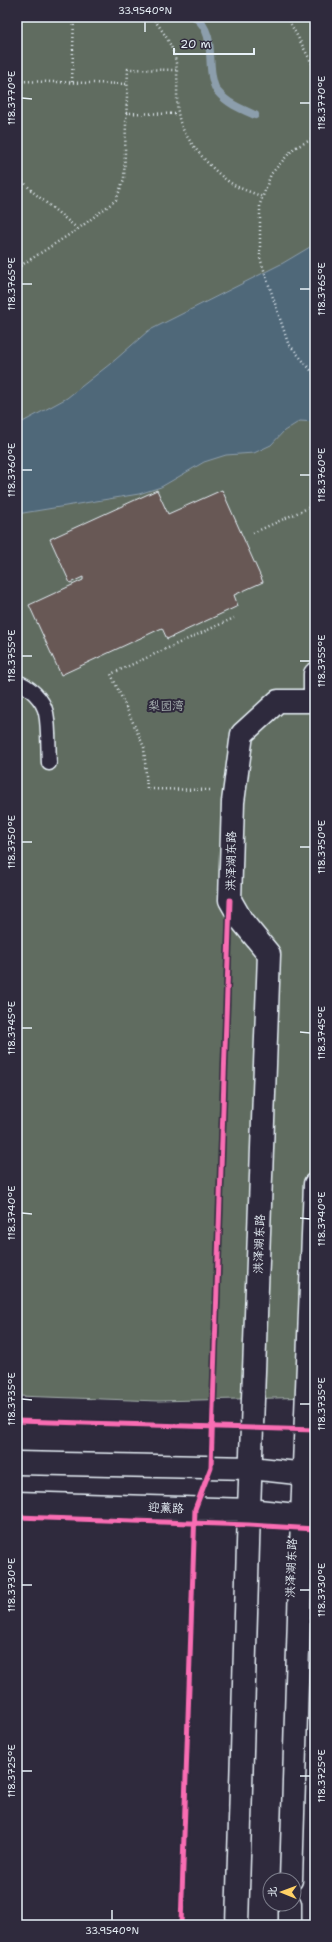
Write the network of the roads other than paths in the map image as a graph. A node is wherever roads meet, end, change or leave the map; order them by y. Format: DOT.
graph roads {
  1 [pos="315,674"];
  2 [pos="17,682"];
  3 [pos="315,701"];
  4 [pos="49,763"];
  5 [pos="315,1184"];
  6 [pos="17,1463"];
  7 [pos="251,1468"];
  8 [pos="310,1475"];
  9 [pos="17,1503"];
  10 [pos="249,1510"];
  11 [pos="309,1517"];
  12 [pos="291,1872"];
  13 [pos="290,1912"];
  14 [pos="237,1925"];
  15 [pos="290,1925"];
  1 -- 3 [label="street"];
  2 -- 4 [label="lane"];
  3 -- 7 [label="street, 洪泽湖东路"];
  5 -- 8 [label="street, 洪泽湖东路"];
  6 -- 7 [label="street"];
  7 -- 8 [label="street"];
  7 -- 10 [label="street, 洪泽湖东路"];
  8 -- 11 [label="street, 洪泽湖东路"];
  9 -- 10 [label="street, 迎薰路"];
  10 -- 11 [label="street, 迎薰路"];
  10 -- 14 [label="street, 洪泽湖东路"];
  11 -- 12 [label="street, 洪泽湖东路"];
  13 -- 15 [label="street"];
}
